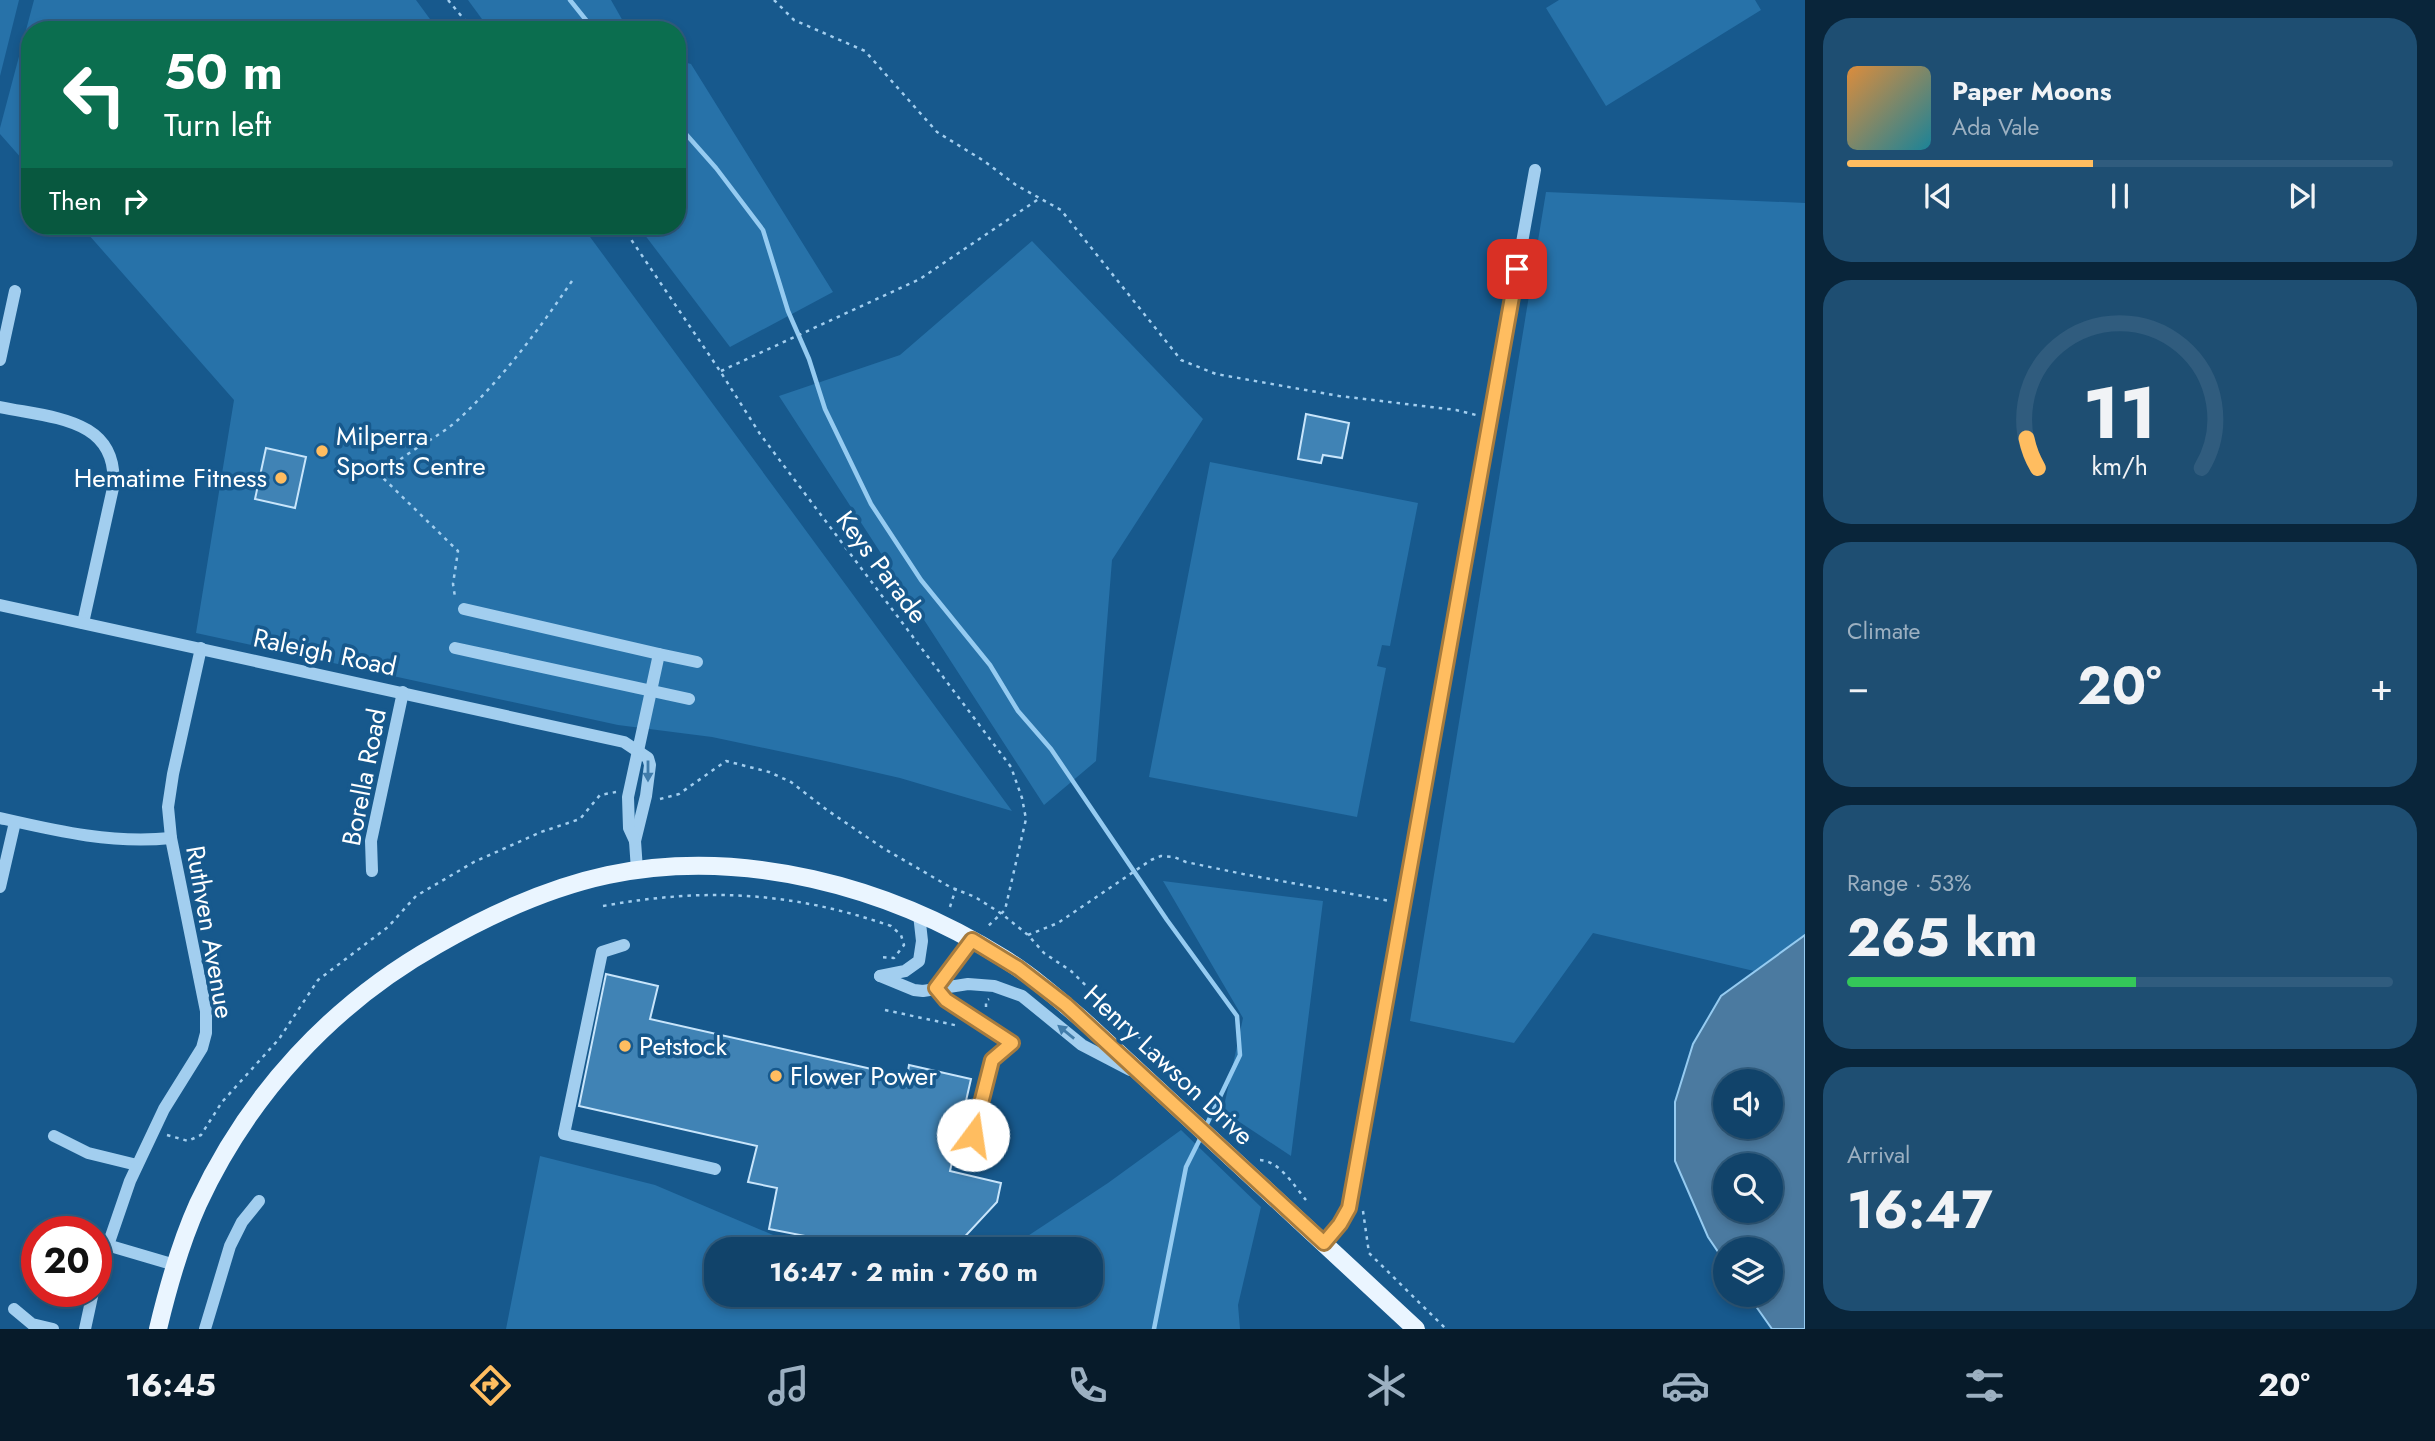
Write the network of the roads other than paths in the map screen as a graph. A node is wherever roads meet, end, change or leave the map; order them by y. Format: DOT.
graph roads {
  1 [pos="1535,170"];
  2 [pos="15,291"];
  3 [pos="0,360"];
  4 [pos="0,407"];
  5 [pos="0,605"];
  6 [pos="464,609"];
  7 [pos="83,623"];
  8 [pos="201,648"];
  9 [pos="455,648"];
  10 [pos="659,654"];
  11 [pos="697,662"];
  12 [pos="651,691"];
  13 [pos="403,692"];
  14 [pos="689,699"];
  15 [pos="637,752"];
  16 [pos="0,818"];
  17 [pos="15,822"];
  18 [pos="171,838"];
  19 [pos="637,870"];
  20 [pos="372,871"];
  21 [pos="0,887"];
  22 [pos="919,914"];
  23 [pos="972,940"];
  24 [pos="624,945"];
  25 [pos="936,988"];
  26 [pos="1153,1075"];
  27 [pos="54,1136"];
  28 [pos="967,1159"];
  29 [pos="137,1164"];
  30 [pos="715,1169"];
  31 [pos="259,1201"];
  32 [pos="112,1232"];
  33 [pos="1324,1243"];
  34 [pos="112,1246"];
  35 [pos="175,1265"];
  36 [pos="90,1307"];
  37 [pos="14,1308"];
  38 [pos="53,1329"];
  39 [pos="85,1329"];
  40 [pos="158,1329"];
  41 [pos="205,1329"];
  42 [pos="1416,1329"];
  1 -- 33 [label="street"];
  2 -- 3 [label="street"];
  4 -- 7 [label="street"];
  5 -- 7 [label="street, Raleigh Road"];
  6 -- 10 [label="street"];
  7 -- 8 [label="street, Raleigh Road"];
  8 -- 13 [label="street, Raleigh Road"];
  8 -- 18 [label="street, Ruthven Avenue"];
  9 -- 12 [label="street"];
  10 -- 11 [label="street"];
  10 -- 12 [label="street"];
  12 -- 14 [label="street"];
  12 -- 15 [label="street"];
  13 -- 15 [label="street, Raleigh Road"];
  13 -- 20 [label="street, Borella Road"];
  15 -- 19 [label="street"];
  16 -- 17 [label="street"];
  17 -- 18 [label="street"];
  17 -- 21 [label="street"];
  18 -- 29 [label="street, Ruthven Avenue"];
  19 -- 22 [label="main road, Henry Lawson Drive"];
  19 -- 35 [label="main road, Henry Lawson Drive"];
  22 -- 23 [label="main road, Henry Lawson Drive"];
  22 -- 25 [label="street"];
  23 -- 25 [label="street"];
  23 -- 26 [label="main road, Henry Lawson Drive"];
  24 -- 30 [label="street"];
  26 -- 25 [label="street, one-way"];
  25 -- 28 [label="street"];
  26 -- 33 [label="main road, Henry Lawson Drive"];
  27 -- 29 [label="street"];
  29 -- 32 [label="street, Ruthven Avenue"];
  31 -- 41 [label="street"];
  33 -- 42 [label="main road, Henry Lawson Drive"];
  34 -- 35 [label="street"];
  35 -- 40 [label="main road, Henry Lawson Drive"];
  36 -- 39 [label="street"];
  37 -- 38 [label="street"];
}
